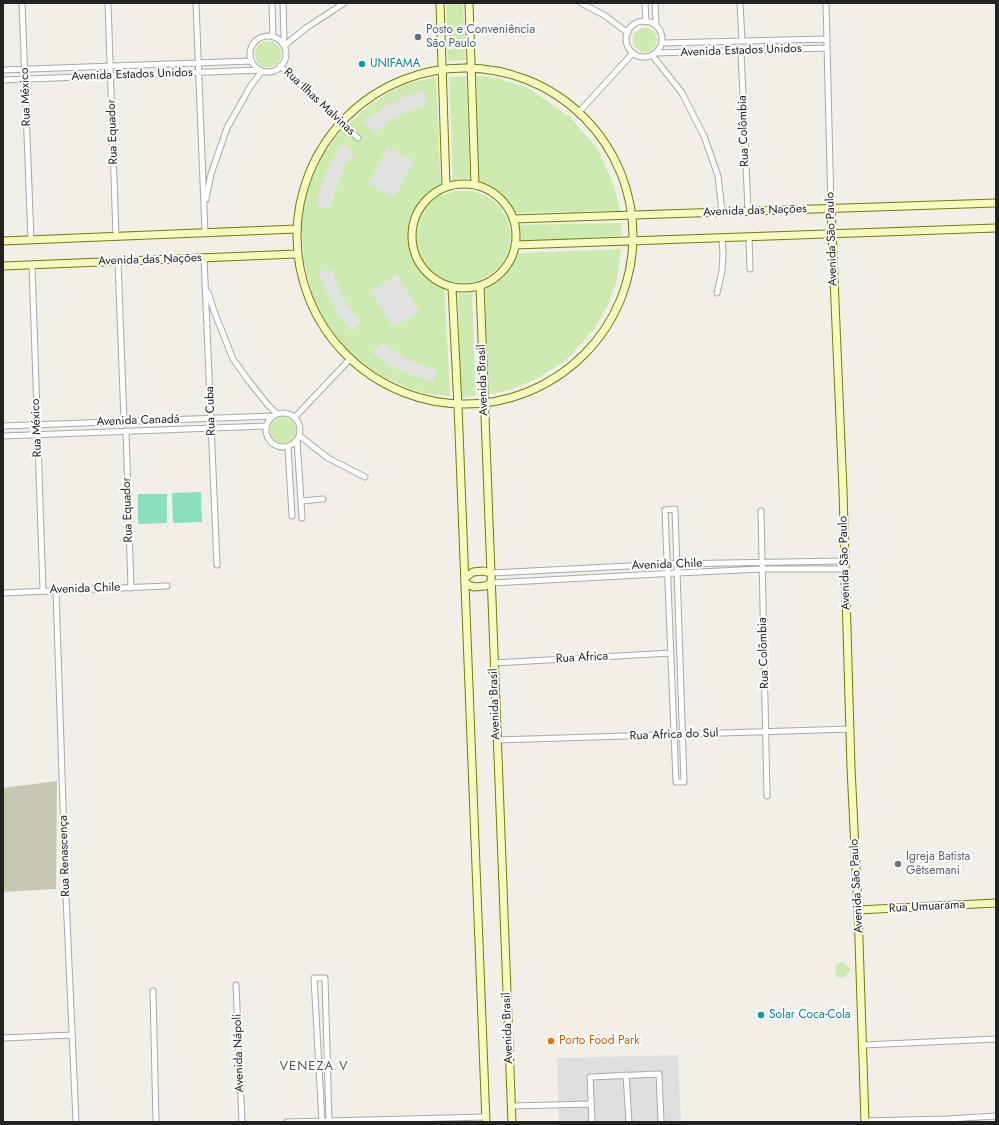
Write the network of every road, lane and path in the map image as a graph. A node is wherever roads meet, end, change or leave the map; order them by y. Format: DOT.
graph roads {
  1 [pos="22,3"];
  2 [pos="108,3"];
  3 [pos="196,3"];
  4 [pos="272,3"];
  5 [pos="283,3"];
  6 [pos="344,3"];
  7 [pos="440,3"];
  8 [pos="469,3"];
  9 [pos="581,3"];
  10 [pos="645,3"];
  11 [pos="655,3"];
  12 [pos="740,3"];
  13 [pos="826,3"];
  14 [pos="646,22"];
  15 [pos="656,25"];
  16 [pos="628,33"];
  17 [pos="273,36"];
  18 [pos="827,39"];
  19 [pos="742,41"];
  20 [pos="662,43"];
  21 [pos="283,45"];
  22 [pos="827,48"];
  23 [pos="741,51"];
  24 [pos="632,53"];
  25 [pos="654,54"];
  26 [pos="251,61"];
  27 [pos="198,63"];
  28 [pos="111,66"];
  29 [pos="280,66"];
  30 [pos="471,68"];
  31 [pos="25,69"];
  32 [pos="3,70"];
  33 [pos="261,70"];
  34 [pos="443,70"];
  35 [pos="199,72"];
  36 [pos="111,76"];
  37 [pos="24,79"];
  38 [pos="3,80"];
  39 [pos="579,112"];
  40 [pos="342,122"];
  41 [pos="358,138"];
  42 [pos="474,185"];
  43 [pos="446,187"];
  44 [pos="996,203"];
  45 [pos="204,208"];
  46 [pos="831,208"];
  47 [pos="748,211"];
  48 [pos="722,212"];
  49 [pos="632,216"];
  50 [pos="513,219"];
  51 [pos="996,228"];
  52 [pos="296,229"];
  53 [pos="205,233"];
  54 [pos="832,234"];
  55 [pos="116,236"];
  56 [pos="748,237"];
  57 [pos="722,238"];
  58 [pos="31,240"];
  59 [pos="3,241"];
  60 [pos="632,241"];
  61 [pos="515,245"];
  62 [pos="297,254"];
  63 [pos="204,258"];
  64 [pos="118,261"];
  65 [pos="32,265"];
  66 [pos="3,266"];
  67 [pos="750,269"];
  68 [pos="205,283"];
  69 [pos="480,286"];
  70 [pos="452,287"];
  71 [pos="717,293"];
  72 [pos="350,359"];
  73 [pos="484,404"];
  74 [pos="458,406"];
  75 [pos="275,415"];
  76 [pos="295,417"];
  77 [pos="211,418"];
  78 [pos="124,421"];
  79 [pos="37,425"];
  80 [pos="3,426"];
  81 [pos="266,426"];
  82 [pos="212,428"];
  83 [pos="126,431"];
  84 [pos="38,435"];
  85 [pos="3,436"];
  86 [pos="298,438"];
  87 [pos="288,447"];
  88 [pos="366,477"];
  89 [pos="323,499"];
  90 [pos="301,500"];
  91 [pos="761,511"];
  92 [pos="292,516"];
  93 [pos="302,518"];
  94 [pos="844,561"];
  95 [pos="762,562"];
  96 [pos="668,564"];
  97 [pos="677,564"];
  98 [pos="217,565"];
  99 [pos="844,569"];
  100 [pos="762,570"];
  101 [pos="490,573"];
  102 [pos="668,573"];
  103 [pos="677,573"];
  104 [pos="465,580"];
  105 [pos="491,583"];
  106 [pos="167,586"];
  107 [pos="131,588"];
  108 [pos="43,591"];
  109 [pos="56,591"];
  110 [pos="3,592"];
  111 [pos="671,653"];
  112 [pos="494,663"];
  113 [pos="851,729"];
  114 [pos="766,733"];
  115 [pos="683,735"];
  116 [pos="674,736"];
  117 [pos="497,740"];
  118 [pos="767,796"];
  119 [pos="996,903"];
  120 [pos="858,910"];
  121 [pos="236,985"];
  122 [pos="153,991"];
  123 [pos="72,1035"];
  124 [pos="3,1038"];
  125 [pos="996,1040"];
  126 [pos="863,1045"];
  127 [pos="626,1075"];
  128 [pos="592,1104"];
  129 [pos="512,1106"];
  130 [pos="996,1116"];
  131 [pos="486,1120"];
  132 [pos="984,1120"];
  133 [pos="321,1121"];
  134 [pos="330,1121"];
  135 [pos="910,1121"];
  136 [pos="947,1121"];
  137 [pos="76,1122"];
  138 [pos="156,1122"];
  139 [pos="242,1122"];
  140 [pos="287,1122"];
  141 [pos="512,1122"];
  142 [pos="592,1122"];
  143 [pos="629,1122"];
  144 [pos="661,1122"];
  145 [pos="865,1122"];
  1 -- 31 [label="street, Rua México"];
  2 -- 28 [label="street, Rua Equador"];
  3 -- 27 [label="street"];
  4 -- 17 [label="street"];
  5 -- 21 [label="street"];
  6 -- 21 [label="street"];
  7 -- 34 [label="main road"];
  8 -- 30 [label="main road"];
  9 -- 16 [label="street"];
  10 -- 14 [label="street"];
  11 -- 15 [label="street"];
  12 -- 19 [label="street"];
  13 -- 18 [label="street, Avenida São Paulo"];
  14 -- 15 [label="street"];
  14 -- 16 [label="street"];
  15 -- 20 [label="street"];
  16 -- 24 [label="street"];
  17 -- 21 [label="street"];
  17 -- 26 [label="street"];
  18 -- 19 [label="street, Avenida Estados Unidos"];
  18 -- 22 [label="street, Avenida São Paulo"];
  19 -- 20 [label="street, Avenida Estados Unidos"];
  20 -- 25 [label="street"];
  21 -- 29 [label="street"];
  22 -- 23 [label="street, Avenida Estados Unidos"];
  22 -- 46 [label="street, Avenida São Paulo"];
  23 -- 25 [label="street, Avenida Estados Unidos"];
  23 -- 47 [label="street, Rua Colômbia"];
  24 -- 25 [label="street"];
  24 -- 39 [label="street"];
  25 -- 48 [label="street"];
  26 -- 27 [label="street, Avenida Estados Unidos"];
  26 -- 33 [label="street"];
  27 -- 28 [label="street, Avenida Estados Unidos"];
  27 -- 35 [label="street"];
  28 -- 31 [label="street, Avenida Estados Unidos"];
  28 -- 36 [label="street, Rua Equador"];
  29 -- 33 [label="street"];
  29 -- 40 [label="street, Rua Ilhas Malvinas"];
  30 -- 34 [label="main road"];
  30 -- 39 [label="main road"];
  30 -- 42 [label="main road"];
  31 -- 32 [label="street, Avenida Estados Unidos"];
  31 -- 37 [label="street, Rua México"];
  33 -- 35 [label="street, Avenida Estados Unidos"];
  33 -- 45 [label="street"];
  34 -- 40 [label="main road"];
  34 -- 43 [label="main road"];
  35 -- 36 [label="street, Avenida Estados Unidos"];
  35 -- 45 [label="street"];
  36 -- 37 [label="street, Avenida Estados Unidos"];
  36 -- 55 [label="street, Rua Equador"];
  37 -- 38 [label="street, Avenida Estados Unidos"];
  37 -- 58 [label="street, Rua México"];
  39 -- 49 [label="main road"];
  40 -- 41 [label="street, Rua Ilhas Malvinas"];
  40 -- 52 [label="main road"];
  42 -- 43 [label="main road"];
  42 -- 50 [label="main road"];
  43 -- 70 [label="main road"];
  44 -- 46 [label="main road, Avenida das Nações"];
  45 -- 53 [label="street"];
  46 -- 47 [label="main road, Avenida das Nações"];
  46 -- 54 [label="main road, Avenida São Paulo"];
  47 -- 48 [label="main road, Avenida das Nações"];
  48 -- 49 [label="main road, Avenida das Nações"];
  49 -- 50 [label="main road, Avenida das Nações"];
  49 -- 60 [label="main road"];
  50 -- 61 [label="main road"];
  51 -- 54 [label="main road"];
  52 -- 53 [label="main road, Avenida das Nações"];
  52 -- 62 [label="main road"];
  53 -- 55 [label="main road, Avenida das Nações"];
  54 -- 56 [label="main road"];
  54 -- 94 [label="main road, Avenida São Paulo"];
  55 -- 58 [label="main road, Avenida das Nações"];
  56 -- 57 [label="main road"];
  56 -- 67 [label="street"];
  57 -- 60 [label="main road"];
  57 -- 71 [label="street"];
  58 -- 59 [label="main road, Avenida das Nações"];
  60 -- 61 [label="main road"];
  60 -- 73 [label="main road"];
  61 -- 69 [label="main road"];
  62 -- 63 [label="main road, Avenida das Nações"];
  62 -- 72 [label="main road"];
  63 -- 64 [label="main road, Avenida das Nações"];
  63 -- 68 [label="street, Rua Cuba"];
  64 -- 65 [label="main road, Avenida das Nações"];
  64 -- 78 [label="street"];
  65 -- 66 [label="main road, Avenida das Nações"];
  65 -- 79 [label="street, Rua México"];
  68 -- 75 [label="street"];
  68 -- 77 [label="street, Rua Cuba"];
  69 -- 70 [label="main road"];
  69 -- 73 [label="main road, Avenida Brasil"];
  70 -- 74 [label="main road, Avenida Brasil"];
  72 -- 74 [label="main road"];
  72 -- 76 [label="street"];
  73 -- 74 [label="main road"];
  73 -- 101 [label="main road, Avenida Brasil"];
  74 -- 104 [label="main road, Avenida Brasil"];
  75 -- 76 [label="street"];
  75 -- 77 [label="street, Avenida Canadá"];
  75 -- 81 [label="street"];
  76 -- 86 [label="street"];
  77 -- 78 [label="street, Avenida Canadá"];
  77 -- 82 [label="street, Rua Cuba"];
  78 -- 79 [label="street, Avenida Canadá"];
  79 -- 80 [label="street, Avenida Canadá"];
  79 -- 84 [label="street, Rua México"];
  81 -- 82 [label="street, Avenida Canadá"];
  81 -- 87 [label="street"];
  82 -- 83 [label="street, Avenida Canadá"];
  82 -- 98 [label="street, Rua Cuba"];
  83 -- 84 [label="street, Avenida Canadá"];
  83 -- 107 [label="street, Rua Equador"];
  84 -- 85 [label="street, Avenida Canadá"];
  84 -- 108 [label="street, Rua México"];
  86 -- 87 [label="street"];
  86 -- 88 [label="street"];
  86 -- 90 [label="street"];
  87 -- 92 [label="street"];
  89 -- 90 [label="street"];
  90 -- 93 [label="street"];
  91 -- 95 [label="street, Rua Colômbia"];
  94 -- 95 [label="street, Avenida Chile"];
  94 -- 99 [label="main road, Avenida São Paulo"];
  95 -- 97 [label="street, Avenida Chile"];
  95 -- 100 [label="street, Rua Colômbia"];
  96 -- 97 [label="street, Avenida Chile"];
  96 -- 97 [label="street"];
  96 -- 101 [label="street, Avenida Chile"];
  96 -- 102 [label="street"];
  97 -- 103 [label="street"];
  99 -- 100 [label="street, Avenida Chile"];
  99 -- 113 [label="main road, Avenida São Paulo"];
  100 -- 103 [label="street, Avenida Chile"];
  100 -- 114 [label="street, Rua Colômbia"];
  101 -- 104 [label="main road"];
  101 -- 105 [label="main road, Avenida Brasil"];
  102 -- 103 [label="street, Avenida Chile"];
  102 -- 105 [label="street, Avenida Chile"];
  102 -- 111 [label="street"];
  103 -- 115 [label="street"];
  104 -- 105 [label="main road"];
  104 -- 131 [label="main road, Avenida Brasil"];
  105 -- 112 [label="main road, Avenida Brasil"];
  106 -- 107 [label="street, Avenida Chile"];
  107 -- 109 [label="street, Avenida Chile"];
  108 -- 109 [label="street, Avenida Chile"];
  108 -- 110 [label="street, Avenida Chile"];
  109 -- 123 [label="street, Rua Renascença"];
  111 -- 112 [label="street, Rua Africa"];
  111 -- 116 [label="street"];
  112 -- 117 [label="main road, Avenida Brasil"];
  113 -- 114 [label="street, Rua Africa do Sul"];
  113 -- 120 [label="main road, Avenida São Paulo"];
  114 -- 115 [label="street, Rua Africa do Sul"];
  114 -- 118 [label="street, Rua Colômbia"];
  115 -- 116 [label="street, Rua Africa do Sul"];
  115 -- 116 [label="street"];
  116 -- 117 [label="street, Rua Africa do Sul"];
  117 -- 129 [label="main road, Avenida Brasil"];
  119 -- 120 [label="main road, Rua Umuarama"];
  120 -- 126 [label="main road, Avenida São Paulo"];
  121 -- 139 [label="street, Avenida Nápoli"];
  122 -- 138 [label="street"];
  123 -- 124 [label="street"];
  123 -- 137 [label="street, Rua Renascença"];
  125 -- 126 [label="street"];
  126 -- 145 [label="main road, Avenida São Paulo"];
  127 -- 128 [label="street"];
  127 -- 143 [label="street"];
  127 -- 144 [label="street"];
  128 -- 129 [label="street"];
  128 -- 142 [label="street"];
  129 -- 141 [label="main road, Avenida Brasil"];
  130 -- 132 [label="street"];
  131 -- 134 [label="street"];
  132 -- 136 [label="street"];
  133 -- 134 [label="street"];
  133 -- 134 [label="street"];
  133 -- 140 [label="street"];
  135 -- 136 [label="street"];
  135 -- 145 [label="street"];
}
